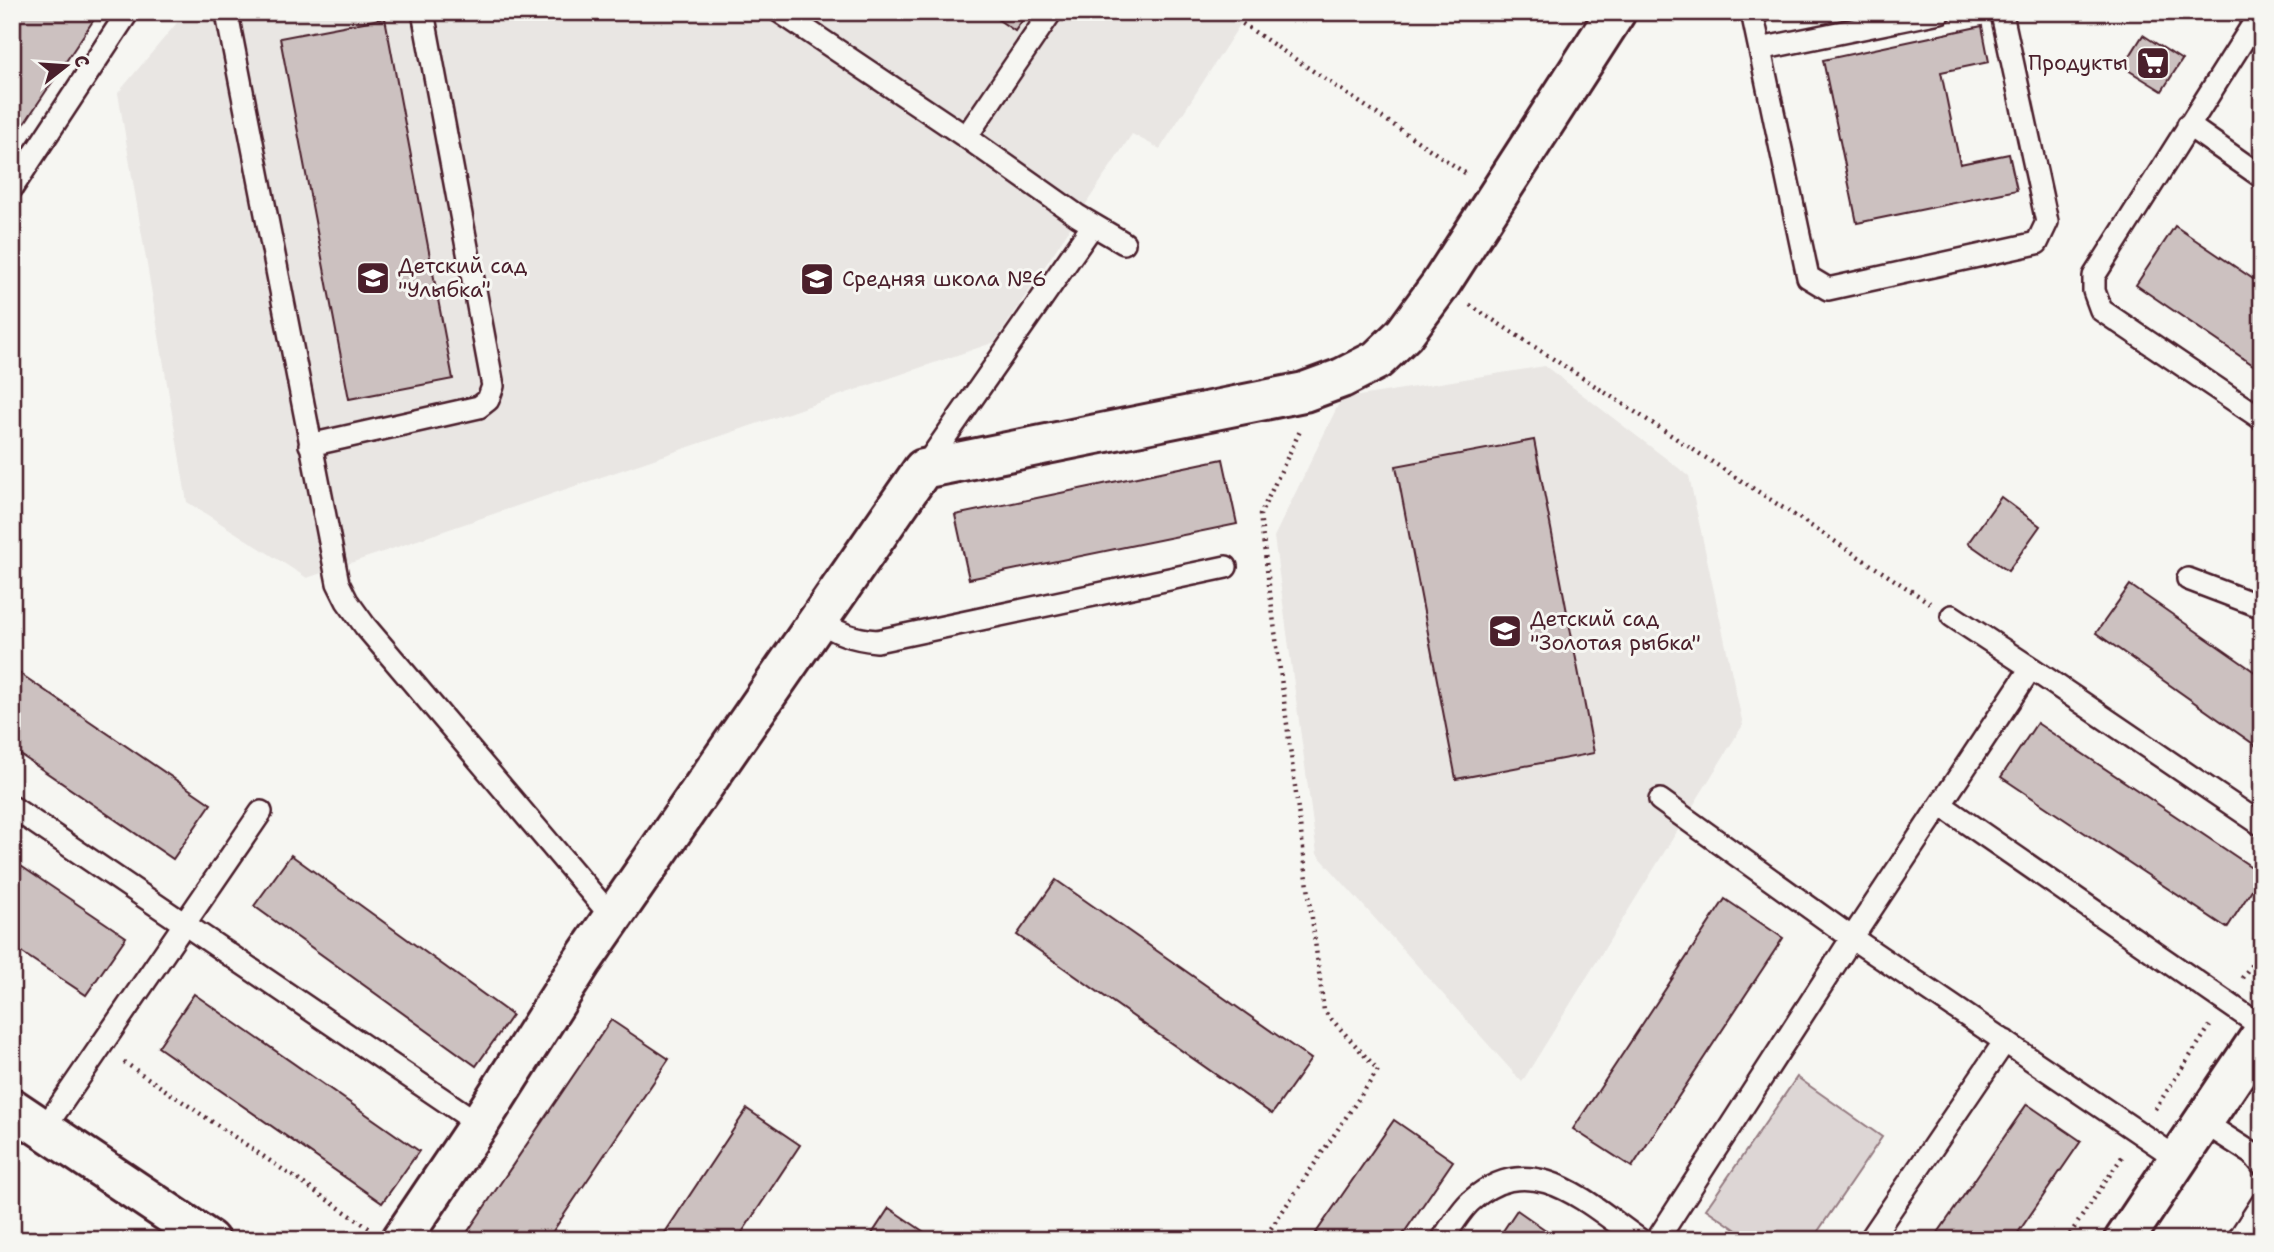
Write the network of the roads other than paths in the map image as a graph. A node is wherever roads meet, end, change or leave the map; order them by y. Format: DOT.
graph roads {
  1 [pos="128,12"];
  2 [pos="229,12"];
  3 [pos="423,12"];
  4 [pos="780,12"];
  5 [pos="1051,12"];
  6 [pos="1616,12"];
  7 [pos="1752,12"];
  8 [pos="1940,12"];
  9 [pos="1999,12"];
  10 [pos="2260,12"];
  11 [pos="1760,49"];
  12 [pos="2188,125"];
  13 [pos="966,137"];
  14 [pos="2262,177"];
  15 [pos="12,188"];
  16 [pos="1093,225"];
  17 [pos="1124,243"];
  18 [pos="2262,419"];
  19 [pos="310,445"];
  20 [pos="923,469"];
  21 [pos="1226,567"];
  22 [pos="2188,579"];
  23 [pos="2262,607"];
  24 [pos="1952,616"];
  25 [pos="818,620"];
  26 [pos="2031,668"];
  27 [pos="1660,800"];
  28 [pos="1941,805"];
  29 [pos="12,807"];
  30 [pos="261,812"];
  31 [pos="2262,824"];
  32 [pos="612,917"];
  33 [pos="184,923"];
  34 [pos="1852,937"];
  35 [pos="2262,1027"];
  36 [pos="2262,1034"];
  37 [pos="2005,1041"];
  38 [pos="12,1108"];
  39 [pos="2203,1122"];
  40 [pos="479,1124"];
  41 [pos="44,1129"];
  42 [pos="2178,1159"];
  43 [pos="2262,1165"];
  44 [pos="2262,1203"];
  45 [pos="388,1236"];
  46 [pos="204,1239"];
  47 [pos="1442,1240"];
  48 [pos="1640,1240"];
  49 [pos="1657,1240"];
  50 [pos="1870,1240"];
  51 [pos="2124,1240"];
  52 [pos="2238,1240"];
  1 -- 15 [label="lane"];
  2 -- 19 [label="lane"];
  3 -- 19 [label="lane"];
  4 -- 13 [label="lane"];
  5 -- 13 [label="lane"];
  6 -- 20 [label="street"];
  7 -- 11 [label="lane"];
  8 -- 11 [label="lane"];
  9 -- 11 [label="lane"];
  10 -- 12 [label="lane"];
  12 -- 14 [label="lane"];
  12 -- 18 [label="lane"];
  13 -- 16 [label="lane"];
  16 -- 17 [label="lane"];
  16 -- 20 [label="lane"];
  19 -- 32 [label="lane"];
  20 -- 25 [label="street"];
  21 -- 25 [label="lane"];
  22 -- 23 [label="lane"];
  24 -- 26 [label="lane"];
  25 -- 32 [label="street"];
  26 -- 28 [label="lane"];
  26 -- 31 [label="lane"];
  27 -- 34 [label="lane"];
  28 -- 34 [label="lane"];
  28 -- 35 [label="lane"];
  29 -- 33 [label="lane"];
  30 -- 33 [label="lane"];
  32 -- 40 [label="street"];
  33 -- 40 [label="lane"];
  33 -- 41 [label="lane"];
  34 -- 37 [label="lane"];
  34 -- 49 [label="lane"];
  36 -- 39 [label="street"];
  37 -- 42 [label="lane"];
  37 -- 50 [label="lane"];
  38 -- 41 [label="street"];
  39 -- 42 [label="street"];
  39 -- 43 [label="lane"];
  40 -- 45 [label="street"];
  41 -- 46 [label="street"];
  42 -- 51 [label="street"];
  44 -- 52 [label="lane"];
  47 -- 48 [label="lane"];
}
